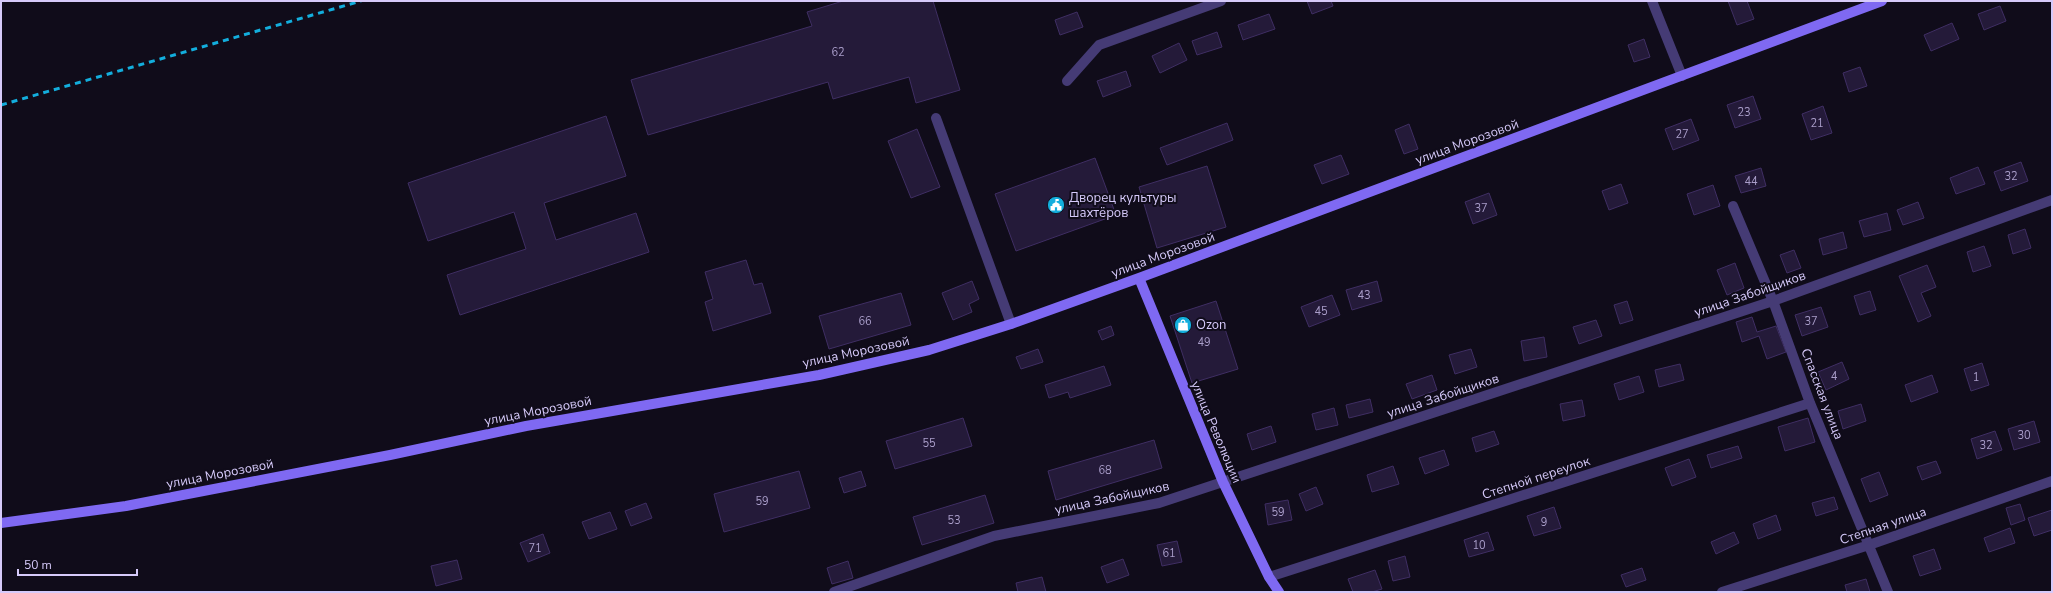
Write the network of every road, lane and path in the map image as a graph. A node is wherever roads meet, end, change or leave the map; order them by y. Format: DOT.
graph roads {
  1 [pos="1221,1"];
  2 [pos="1652,1"];
  3 [pos="1882,1"];
  4 [pos="1682,76"];
  5 [pos="1067,81"];
  6 [pos="936,118"];
  7 [pos="2052,200"];
  8 [pos="1733,206"];
  9 [pos="1139,278"];
  10 [pos="1773,301"];
  11 [pos="1011,324"];
  12 [pos="1810,403"];
  13 [pos="2052,481"];
  14 [pos="1223,482"];
  15 [pos="1,523"];
  16 [pos="1869,545"];
  17 [pos="1269,577"];
  18 [pos="834,592"];
  19 [pos="1279,592"];
  20 [pos="1722,592"];
  21 [pos="1888,592"];
  1 -- 5 [label="street"];
  2 -- 4 [label="street"];
  3 -- 4 [label="main road, улица Морозовой"];
  4 -- 9 [label="main road, улица Морозовой"];
  6 -- 11 [label="street"];
  7 -- 10 [label="street, улица Забойщиков"];
  8 -- 10 [label="street, Спасская улица"];
  9 -- 11 [label="main road, улица Морозовой"];
  9 -- 14 [label="main road, улица Революции"];
  10 -- 12 [label="street, Спасская улица"];
  10 -- 14 [label="street, улица Забойщиков"];
  11 -- 15 [label="main road, улица Морозовой"];
  12 -- 16 [label="street, Спасская улица"];
  12 -- 17 [label="street, Степной переулок"];
  13 -- 16 [label="street, Степная улица"];
  14 -- 17 [label="main road, улица Революции"];
  14 -- 18 [label="street, улица Забойщиков"];
  16 -- 20 [label="street, Степная улица"];
  16 -- 21 [label="street, Спасская улица"];
  17 -- 19 [label="main road, улица Революции"];
}
